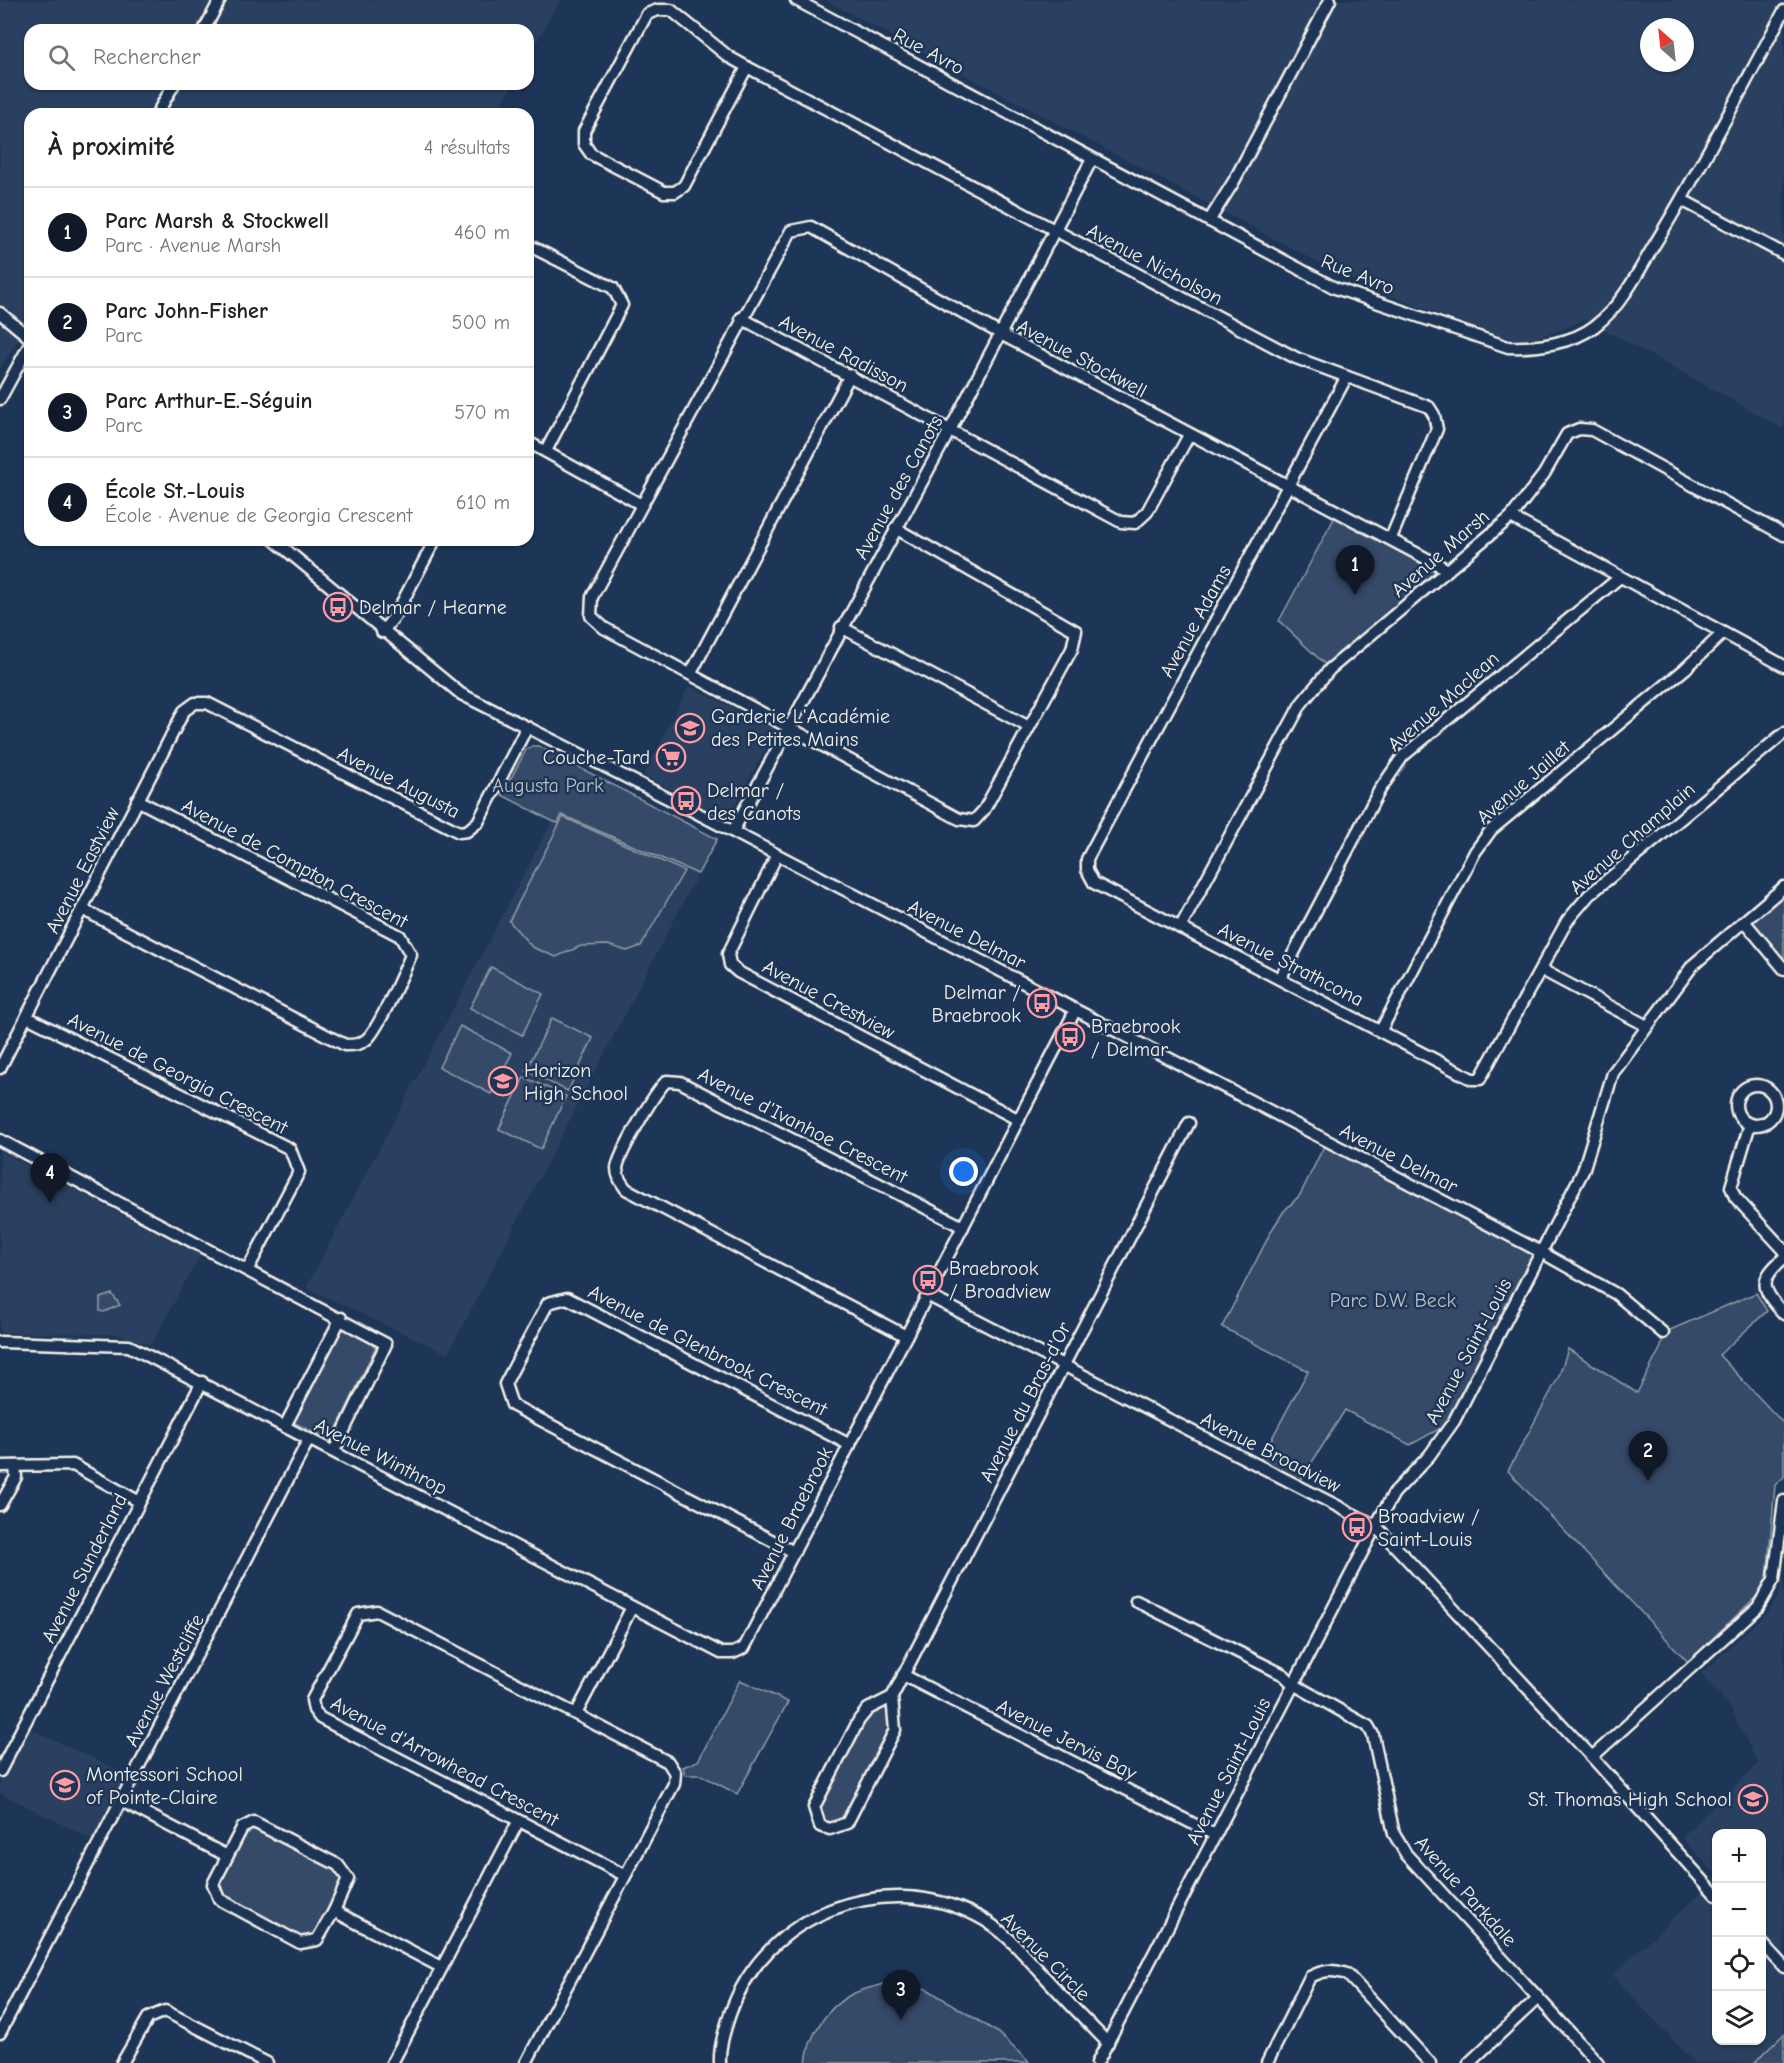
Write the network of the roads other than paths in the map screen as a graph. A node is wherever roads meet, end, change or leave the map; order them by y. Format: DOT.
graph roads {
  1 [pos="220,0"];
  2 [pos="796,0"];
  3 [pos="1330,0"];
  4 [pos="1784,11"];
  5 [pos="207,24"];
  6 [pos="747,67"];
  7 [pos="171,90"];
  8 [pos="160,108"];
  9 [pos="1092,159"];
  10 [pos="1682,200"];
  11 [pos="1209,220"];
  12 [pos="1054,231"];
  13 [pos="534,248"];
  14 [pos="1784,254"];
  15 [pos="0,313"];
  16 [pos="741,318"];
  17 [pos="24,333"];
  18 [pos="999,333"];
  19 [pos="24,355"];
  20 [pos="850,375"];
  21 [pos="1346,378"];
  22 [pos="0,399"];
  23 [pos="950,430"];
  24 [pos="1189,435"];
  25 [pos="534,445"];
  26 [pos="546,451"];
  27 [pos="1290,485"];
  28 [pos="640,504"];
  29 [pos="1511,517"];
  30 [pos="896,528"];
  31 [pos="1784,535"];
  32 [pos="1391,538"];
  33 [pos="280,546"];
  34 [pos="432,546"];
  35 [pos="1448,570"];
  36 [pos="1619,578"];
  37 [pos="841,627"];
  38 [pos="382,632"];
  39 [pos="1722,634"];
  40 [pos="1784,666"];
  41 [pos="691,673"];
  42 [pos="207,703"];
  43 [pos="788,726"];
  44 [pos="527,727"];
  45 [pos="1029,728"];
  46 [pos="1784,733"];
  47 [pos="137,800"];
  48 [pos="733,831"];
  49 [pos="777,855"];
  50 [pos="1094,883"];
  51 [pos="1784,887"];
  52 [pos="82,909"];
  53 [pos="1744,921"];
  54 [pos="1180,928"];
  55 [pos="1784,969"];
  56 [pos="1542,970"];
  57 [pos="1280,979"];
  58 [pos="1076,1011"];
  59 [pos="27,1017"];
  60 [pos="1647,1026"];
  61 [pos="1381,1030"];
  62 [pos="0,1068"];
  63 [pos="1472,1079"];
  64 [pos="1019,1120"];
  65 [pos="1189,1123"];
  66 [pos="1750,1124"];
  67 [pos="0,1140"];
  68 [pos="963,1227"];
  69 [pos="1784,1250"];
  70 [pos="1541,1252"];
  71 [pos="1784,1258"];
  72 [pos="248,1269"];
  73 [pos="927,1295"];
  74 [pos="1784,1314"];
  75 [pos="341,1318"];
  76 [pos="1663,1333"];
  77 [pos="906,1336"];
  78 [pos="0,1342"];
  79 [pos="1063,1366"];
  80 [pos="202,1382"];
  81 [pos="285,1426"];
  82 [pos="309,1439"];
  83 [pos="850,1444"];
  84 [pos="334,1451"];
  85 [pos="0,1466"];
  86 [pos="15,1466"];
  87 [pos="138,1500"];
  88 [pos="1784,1501"];
  89 [pos="0,1505"];
  90 [pos="1376,1526"];
  91 [pos="794,1552"];
  92 [pos="1136,1601"];
  93 [pos="632,1607"];
  94 [pos="733,1653"];
  95 [pos="903,1675"];
  96 [pos="1293,1684"];
  97 [pos="892,1697"];
  98 [pos="576,1714"];
  99 [pos="1592,1757"];
  100 [pos="0,1771"];
  101 [pos="122,1801"];
  102 [pos="518,1822"];
  103 [pos="1215,1835"];
  104 [pos="227,1856"];
  105 [pos="624,1875"];
  106 [pos="1712,1891"];
  107 [pos="334,1911"];
  108 [pos="1766,1948"];
  109 [pos="441,1967"];
  110 [pos="1784,1968"];
  111 [pos="1538,1998"];
  112 [pos="0,2032"];
  113 [pos="1108,2043"];
  114 [pos="1268,2062"];
  115 [pos="122,2063"];
  116 [pos="267,2063"];
  117 [pos="392,2063"];
  118 [pos="526,2063"];
  119 [pos="720,2063"];
  120 [pos="1097,2063"];
  121 [pos="1430,2063"];
  122 [pos="1469,2063"];
  123 [pos="1598,2063"];
  1 -- 5 [label="street"];
  2 -- 9 [label="street, Rue Avro"];
  3 -- 11 [label="street"];
  4 -- 10 [label="street, Rue Avro"];
  6 -- 6 [label="street, Avenue Nicholson"];
  6 -- 12 [label="street, Avenue Nicholson"];
  7 -- 8 [label="street"];
  9 -- 11 [label="street, Rue Avro"];
  9 -- 12 [label="street, Avenue des Canots"];
  10 -- 11 [label="street, Rue Avro"];
  10 -- 14 [label="street"];
  12 -- 18 [label="street, Avenue des Canots"];
  12 -- 21 [label="street, Avenue Nicholson"];
  13 -- 26 [label="street"];
  15 -- 17 [label="street"];
  16 -- 18 [label="street, Avenue Stockwell"];
  16 -- 20 [label="street, Avenue Radisson"];
  16 -- 28 [label="street"];
  18 -- 23 [label="street, Avenue des Canots"];
  18 -- 24 [label="street, Avenue Stockwell"];
  19 -- 22 [label="street"];
  20 -- 23 [label="street, Avenue Radisson"];
  20 -- 41 [label="street"];
  21 -- 27 [label="street, Avenue Adams"];
  21 -- 32 [label="street, Avenue Nicholson"];
  23 -- 24 [label="street, Avenue Radisson"];
  23 -- 30 [label="street, Avenue des Canots"];
  24 -- 27 [label="street, Avenue Stockwell"];
  25 -- 26 [label="street"];
  26 -- 28 [label="street"];
  27 -- 32 [label="street, Avenue Stockwell"];
  27 -- 50 [label="street, Avenue Adams"];
  28 -- 41 [label="street"];
  29 -- 31 [label="street, Avenue Marsh"];
  29 -- 35 [label="street, Avenue Marsh"];
  29 -- 36 [label="street"];
  30 -- 37 [label="street, Avenue des Canots"];
  30 -- 45 [label="street"];
  32 -- 35 [label="street, Avenue Stockwell"];
  33 -- 38 [label="street, Avenue Delmar"];
  34 -- 38 [label="street"];
  35 -- 54 [label="street, Avenue Marsh"];
  36 -- 39 [label="street"];
  36 -- 57 [label="street, Avenue Maclean"];
  37 -- 43 [label="street, Avenue des Canots"];
  37 -- 45 [label="street"];
  38 -- 44 [label="street, Avenue Delmar"];
  39 -- 40 [label="street"];
  39 -- 61 [label="street, Avenue Jaillet"];
  41 -- 43 [label="street"];
  42 -- 44 [label="street, Avenue Augusta"];
  42 -- 47 [label="street, Avenue Eastview"];
  43 -- 45 [label="street"];
  43 -- 48 [label="street, Avenue des Canots"];
  44 -- 48 [label="street, Avenue Delmar"];
  46 -- 56 [label="street, Avenue Champlain"];
  47 -- 52 [label="street, Avenue Eastview"];
  47 -- 52 [label="street, Avenue de Compton Crescent"];
  48 -- 49 [label="street, Avenue Delmar"];
  49 -- 58 [label="street, Avenue Delmar"];
  49 -- 64 [label="street, Avenue Crestview"];
  50 -- 54 [label="street, Avenue Strathcona"];
  51 -- 53 [label="street, Avenue Saint-Louis"];
  52 -- 59 [label="street, Avenue Eastview"];
  53 -- 55 [label="street"];
  53 -- 60 [label="street, Avenue Saint-Louis"];
  54 -- 57 [label="street, Avenue Strathcona"];
  56 -- 60 [label="street"];
  56 -- 63 [label="street, Avenue Champlain"];
  57 -- 61 [label="street, Avenue Strathcona"];
  58 -- 64 [label="street, Avenue Braebrook"];
  58 -- 70 [label="street, Avenue Delmar"];
  59 -- 62 [label="street, Avenue Eastview"];
  59 -- 72 [label="street, Avenue de Georgia Crescent"];
  60 -- 70 [label="street, Avenue Saint-Louis"];
  61 -- 63 [label="street, Avenue Strathcona"];
  64 -- 68 [label="street, Avenue Braebrook"];
  65 -- 79 [label="street, Avenue du Bras-d'Or"];
  66 -- 69 [label="street"];
  67 -- 72 [label="street"];
  68 -- 73 [label="street, Avenue Braebrook"];
  68 -- 77 [label="street, Avenue d'Ivanhoe Crescent"];
  70 -- 76 [label="street, Avenue Delmar"];
  70 -- 90 [label="street, Avenue Saint-Louis"];
  71 -- 74 [label="street"];
  72 -- 75 [label="street"];
  73 -- 77 [label="street, Avenue Braebrook"];
  73 -- 79 [label="street, Avenue Broadview"];
  75 -- 81 [label="street"];
  75 -- 84 [label="street"];
  77 -- 83 [label="street, Avenue Braebrook"];
  78 -- 80 [label="street, Avenue Winthrop"];
  79 -- 90 [label="street, Avenue Broadview"];
  79 -- 95 [label="street, Avenue du Bras-d'Or"];
  80 -- 81 [label="street, Avenue Winthrop"];
  80 -- 87 [label="street, Avenue Sunderland"];
  81 -- 82 [label="street, Avenue Winthrop"];
  82 -- 84 [label="street, Avenue Winthrop"];
  82 -- 101 [label="street, Avenue Westcliffe"];
  83 -- 91 [label="street, Avenue Braebrook"];
  83 -- 91 [label="street, Avenue de Glenbrook Crescent"];
  84 -- 93 [label="street, Avenue Winthrop"];
  85 -- 86 [label="street"];
  86 -- 87 [label="street"];
  86 -- 89 [label="street"];
  87 -- 100 [label="street, Avenue Sunderland"];
  88 -- 99 [label="street"];
  90 -- 96 [label="street, Avenue Saint-Louis"];
  90 -- 99 [label="street, Avenue Broadview"];
  91 -- 94 [label="street, Avenue Braebrook"];
  92 -- 96 [label="street, Avenue Parkdale"];
  93 -- 94 [label="street, Avenue Winthrop"];
  93 -- 98 [label="street"];
  95 -- 97 [label="street, Avenue du Bras-d'Or"];
  95 -- 103 [label="street, Avenue Jervis Bay"];
  96 -- 103 [label="street, Avenue Saint-Louis"];
  96 -- 111 [label="street, Avenue Parkdale"];
  97 -- 97 [label="street"];
  98 -- 102 [label="street, Avenue d'Arrowhead Crescent"];
  98 -- 105 [label="street, Avenue d'Arrowhead Crescent"];
  99 -- 106 [label="street, Avenue Broadview"];
  101 -- 104 [label="street"];
  101 -- 112 [label="street, Avenue Westcliffe"];
  102 -- 105 [label="street, Avenue d'Arrowhead Crescent"];
  102 -- 109 [label="street"];
  103 -- 113 [label="street, Avenue Saint-Louis"];
  104 -- 107 [label="street"];
  104 -- 107 [label="street"];
  105 -- 118 [label="street"];
  107 -- 109 [label="street"];
  108 -- 110 [label="street"];
  109 -- 117 [label="street"];
  111 -- 122 [label="street"];
  111 -- 123 [label="street, Avenue Parkdale"];
  113 -- 119 [label="street, Avenue Circle"];
  113 -- 120 [label="street, Avenue Saint-Louis"];
  114 -- 121 [label="street"];
  115 -- 116 [label="street"];
}
